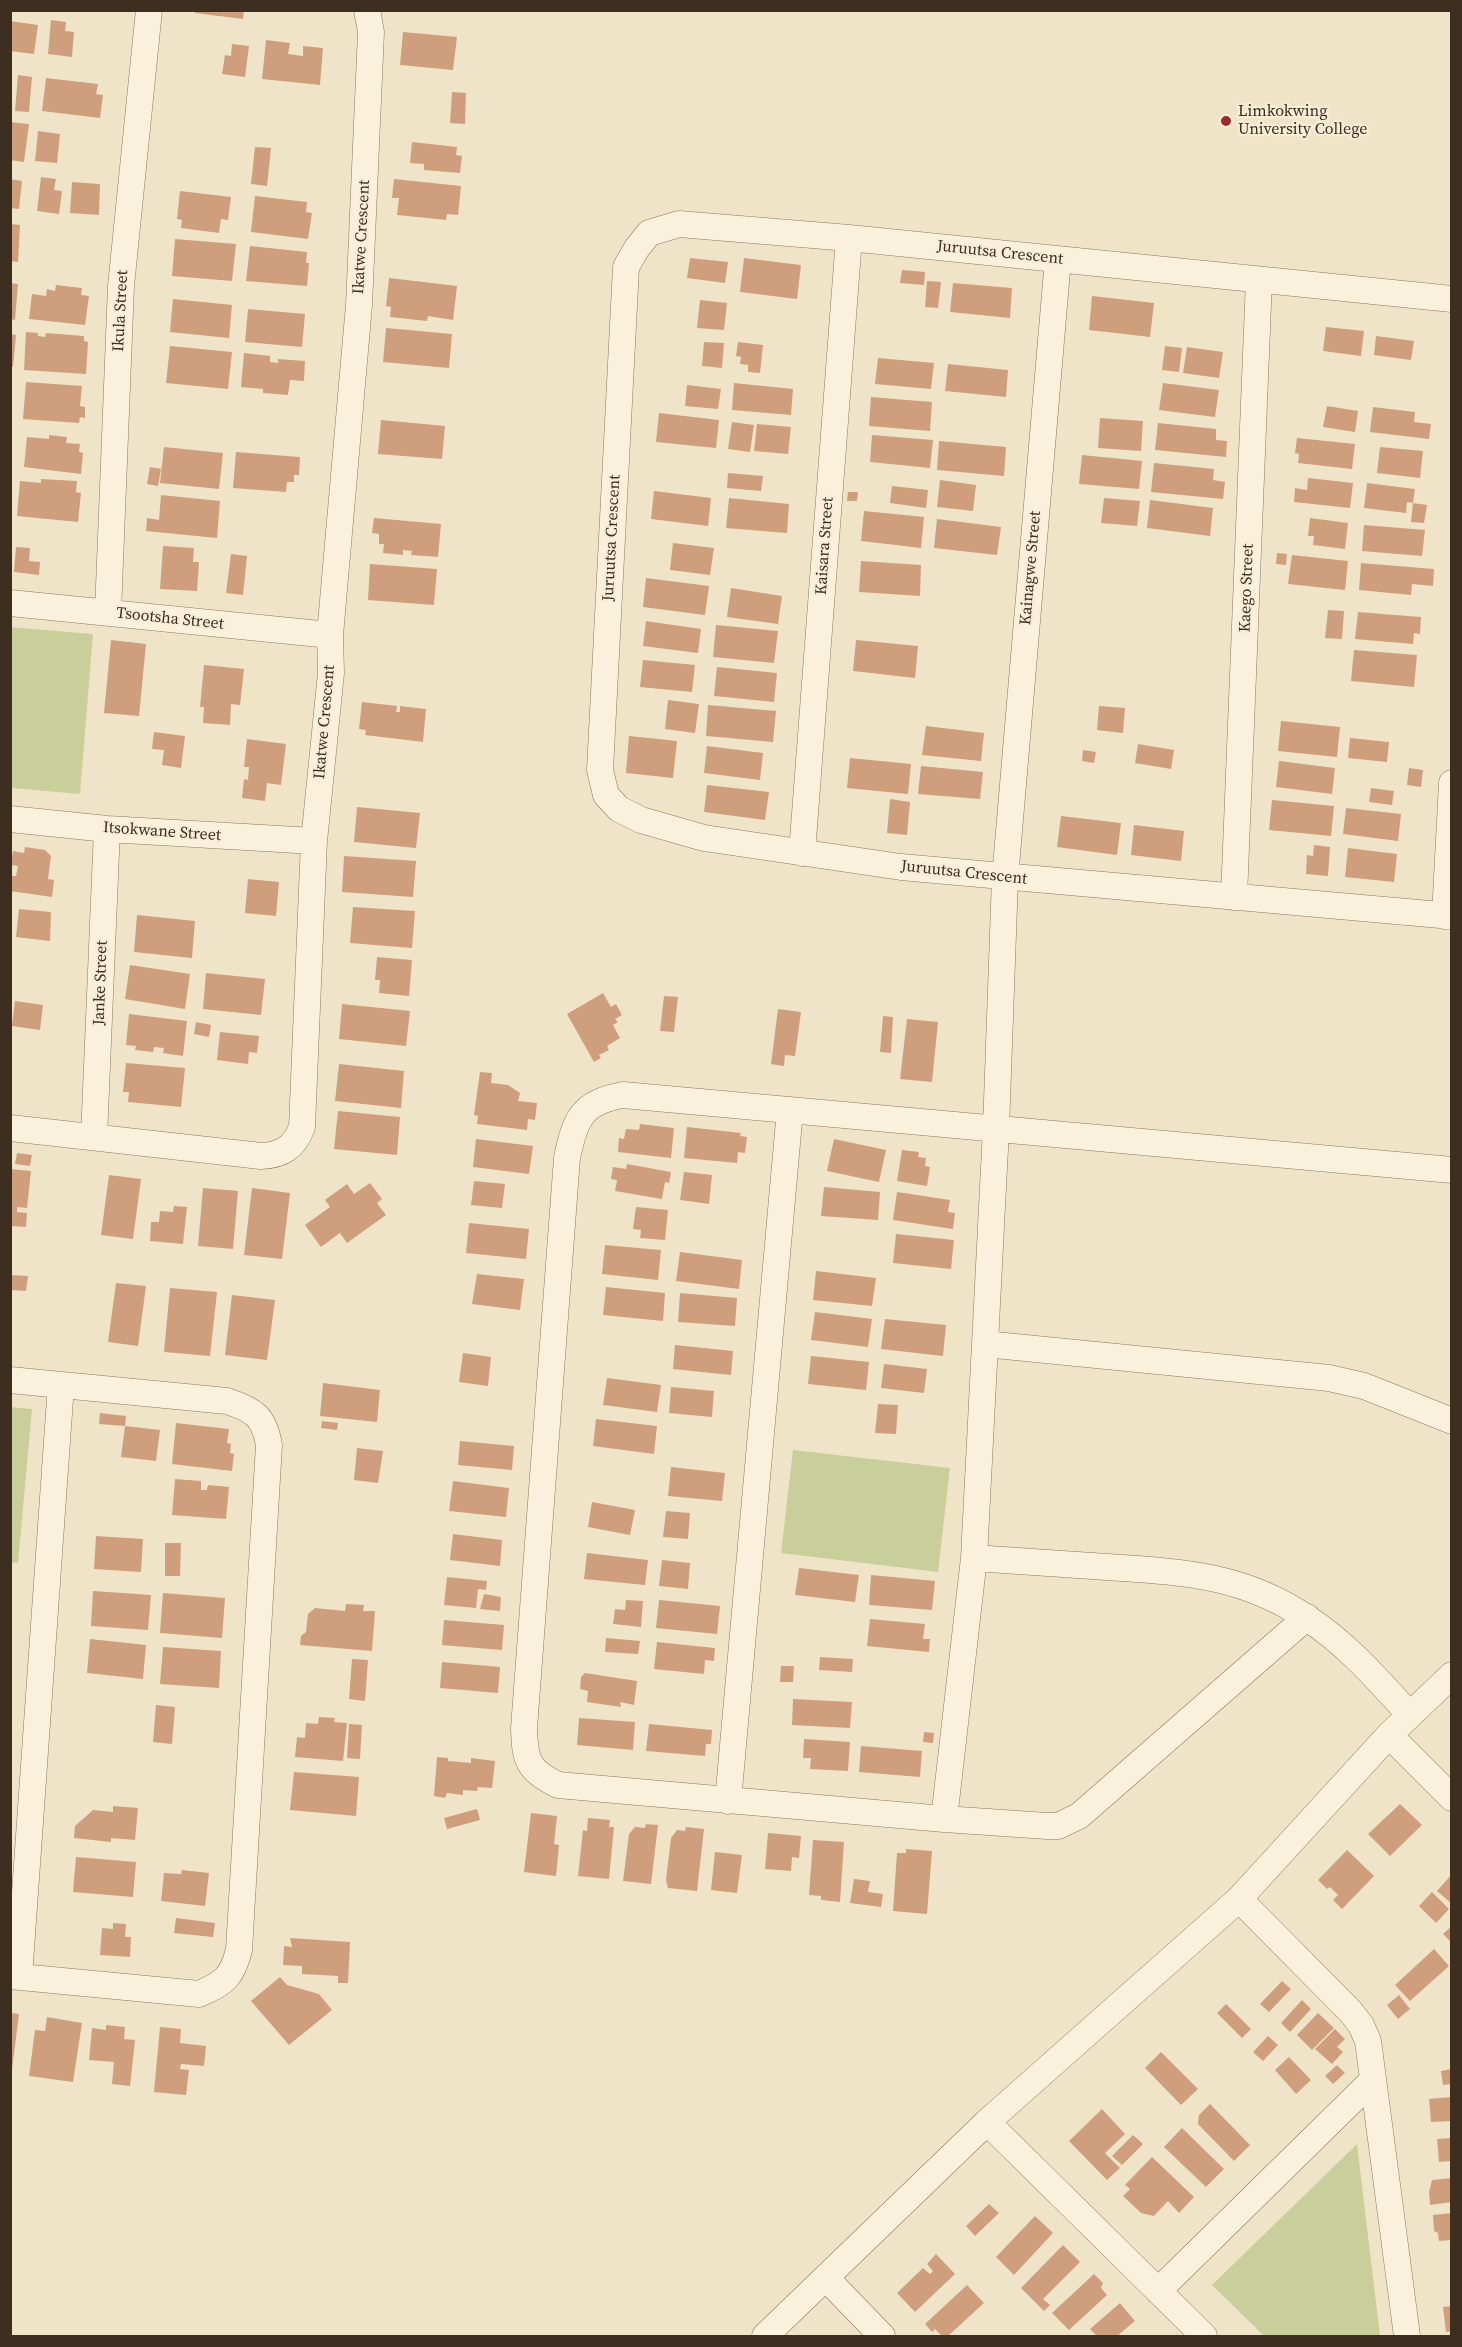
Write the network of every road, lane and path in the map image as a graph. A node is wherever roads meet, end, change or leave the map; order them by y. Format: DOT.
graph roads {
  1 [pos="149,10"];
  2 [pos="367,10"];
  3 [pos="849,238"];
  4 [pos="1058,259"];
  5 [pos="1259,280"];
  6 [pos="1452,299"];
  7 [pos="10,603"];
  8 [pos="108,612"];
  9 [pos="330,635"];
  10 [pos="1452,783"];
  11 [pos="10,819"];
  12 [pos="107,829"];
  13 [pos="314,841"];
  14 [pos="802,853"];
  15 [pos="1005,878"];
  16 [pos="1234,897"];
  17 [pos="1448,916"];
  18 [pos="790,1110"];
  19 [pos="10,1128"];
  20 [pos="996,1129"];
  21 [pos="94,1137"];
  22 [pos="1452,1170"];
  23 [pos="985,1344"];
  24 [pos="10,1380"];
  25 [pos="61,1385"];
  26 [pos="1452,1421"];
  27 [pos="974,1558"];
  28 [pos="1307,1617"];
  29 [pos="1452,1675"];
  30 [pos="1410,1715"];
  31 [pos="1389,1735"];
  32 [pos="1452,1798"];
  33 [pos="728,1801"];
  34 [pos="944,1819"];
  35 [pos="1239,1899"];
  36 [pos="15,1977"];
  37 [pos="1373,2080"];
  38 [pos="987,2122"];
  39 [pos="826,2278"];
  40 [pos="1158,2291"];
  41 [pos="765,2337"];
  42 [pos="882,2337"];
  43 [pos="1204,2337"];
  44 [pos="1407,2337"];
  1 -- 8 [label="street, Ikula Street"];
  2 -- 9 [label="street, Ikatwe Crescent"];
  3 -- 4 [label="street, Juruutsa Crescent"];
  3 -- 14 [label="street, Kaisara Street"];
  3 -- 14 [label="street, Juruutsa Crescent"];
  4 -- 5 [label="street, Juruutsa Crescent"];
  4 -- 15 [label="street, Kainagwe Street"];
  5 -- 6 [label="street, Juruutsa Crescent"];
  5 -- 16 [label="street, Kaego Street"];
  7 -- 8 [label="street, Tsootsha Street"];
  8 -- 9 [label="street, Tsootsha Street"];
  9 -- 13 [label="street, Ikatwe Crescent"];
  10 -- 17 [label="street"];
  11 -- 12 [label="street, Itsokwane Street"];
  12 -- 13 [label="street, Itsokwane Street"];
  12 -- 21 [label="street, Janke Street"];
  13 -- 21 [label="street, Ikatwe Crescent"];
  14 -- 15 [label="street, Juruutsa Crescent"];
  15 -- 16 [label="street, Juruutsa Crescent"];
  15 -- 20 [label="street, Kainagwe Street"];
  16 -- 17 [label="street, Juruutsa Crescent"];
  18 -- 20 [label="street"];
  18 -- 33 [label="street"];
  18 -- 33 [label="street"];
  19 -- 21 [label="street, Ikatwe Crescent"];
  20 -- 22 [label="street"];
  20 -- 23 [label="street, Kainagwe Street"];
  23 -- 26 [label="street"];
  23 -- 27 [label="street, Kainagwe Street"];
  24 -- 25 [label="street"];
  25 -- 36 [label="street"];
  25 -- 36 [label="street"];
  27 -- 28 [label="street"];
  27 -- 34 [label="street, Kainagwe Street"];
  28 -- 30 [label="street"];
  28 -- 34 [label="street"];
  29 -- 30 [label="street"];
  30 -- 31 [label="street"];
  31 -- 32 [label="street"];
  31 -- 35 [label="street"];
  33 -- 34 [label="street"];
  35 -- 37 [label="street"];
  35 -- 38 [label="street"];
  37 -- 40 [label="street"];
  37 -- 44 [label="street"];
  38 -- 39 [label="street"];
  38 -- 40 [label="street"];
  39 -- 41 [label="street"];
  39 -- 42 [label="street"];
  40 -- 43 [label="street"];
}
